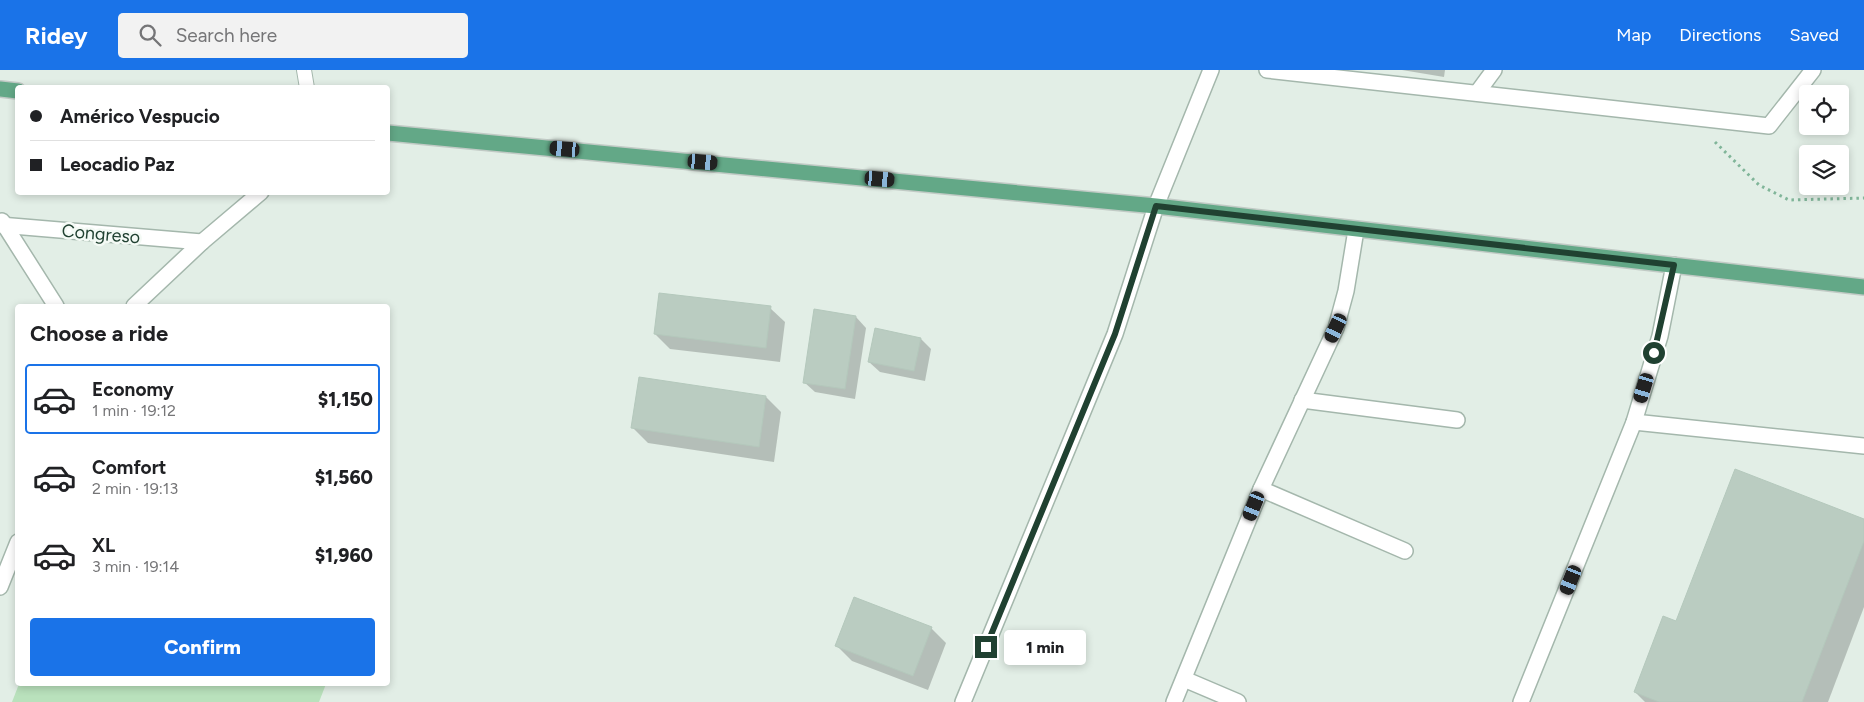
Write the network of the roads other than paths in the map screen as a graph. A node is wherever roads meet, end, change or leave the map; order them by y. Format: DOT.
graph roads {
  1 [pos="304,70"];
  2 [pos="1211,70"];
  3 [pos="1267,70"];
  4 [pos="1494,70"];
  5 [pos="1813,70"];
  6 [pos="306,85"];
  7 [pos="0,89"];
  8 [pos="15,91"];
  9 [pos="1477,93"];
  10 [pos="390,132"];
  11 [pos="257,195"];
  12 [pos="1156,206"];
  13 [pos="2,223"];
  14 [pos="1356,230"];
  15 [pos="202,242"];
  16 [pos="1674,265"];
  17 [pos="1864,287"];
  18 [pos="55,304"];
  19 [pos="136,304"];
  20 [pos="1302,400"];
  21 [pos="1457,420"];
  22 [pos="1634,422"];
  23 [pos="1864,446"];
  24 [pos="1262,489"];
  25 [pos="15,550"];
  26 [pos="1405,551"];
  27 [pos="0,587"];
  28 [pos="1184,679"];
  29 [pos="963,702"];
  30 [pos="1174,702"];
  31 [pos="1238,702"];
  32 [pos="1521,702"];
  1 -- 6 [label="lane"];
  2 -- 12 [label="street"];
  3 -- 9 [label="street"];
  4 -- 9 [label="street"];
  5 -- 9 [label="street"];
  7 -- 8 [label="main road"];
  10 -- 12 [label="main road"];
  11 -- 15 [label="street"];
  12 -- 14 [label="main road"];
  12 -- 29 [label="street"];
  13 -- 15 [label="street, Congreso"];
  13 -- 18 [label="street"];
  14 -- 16 [label="main road"];
  14 -- 20 [label="street"];
  15 -- 19 [label="street"];
  16 -- 17 [label="main road"];
  16 -- 22 [label="street"];
  20 -- 21 [label="street"];
  20 -- 24 [label="street"];
  22 -- 23 [label="street"];
  22 -- 32 [label="street"];
  24 -- 26 [label="street"];
  24 -- 28 [label="street"];
  25 -- 27 [label="street"];
  28 -- 30 [label="street"];
  28 -- 31 [label="street"];
}
